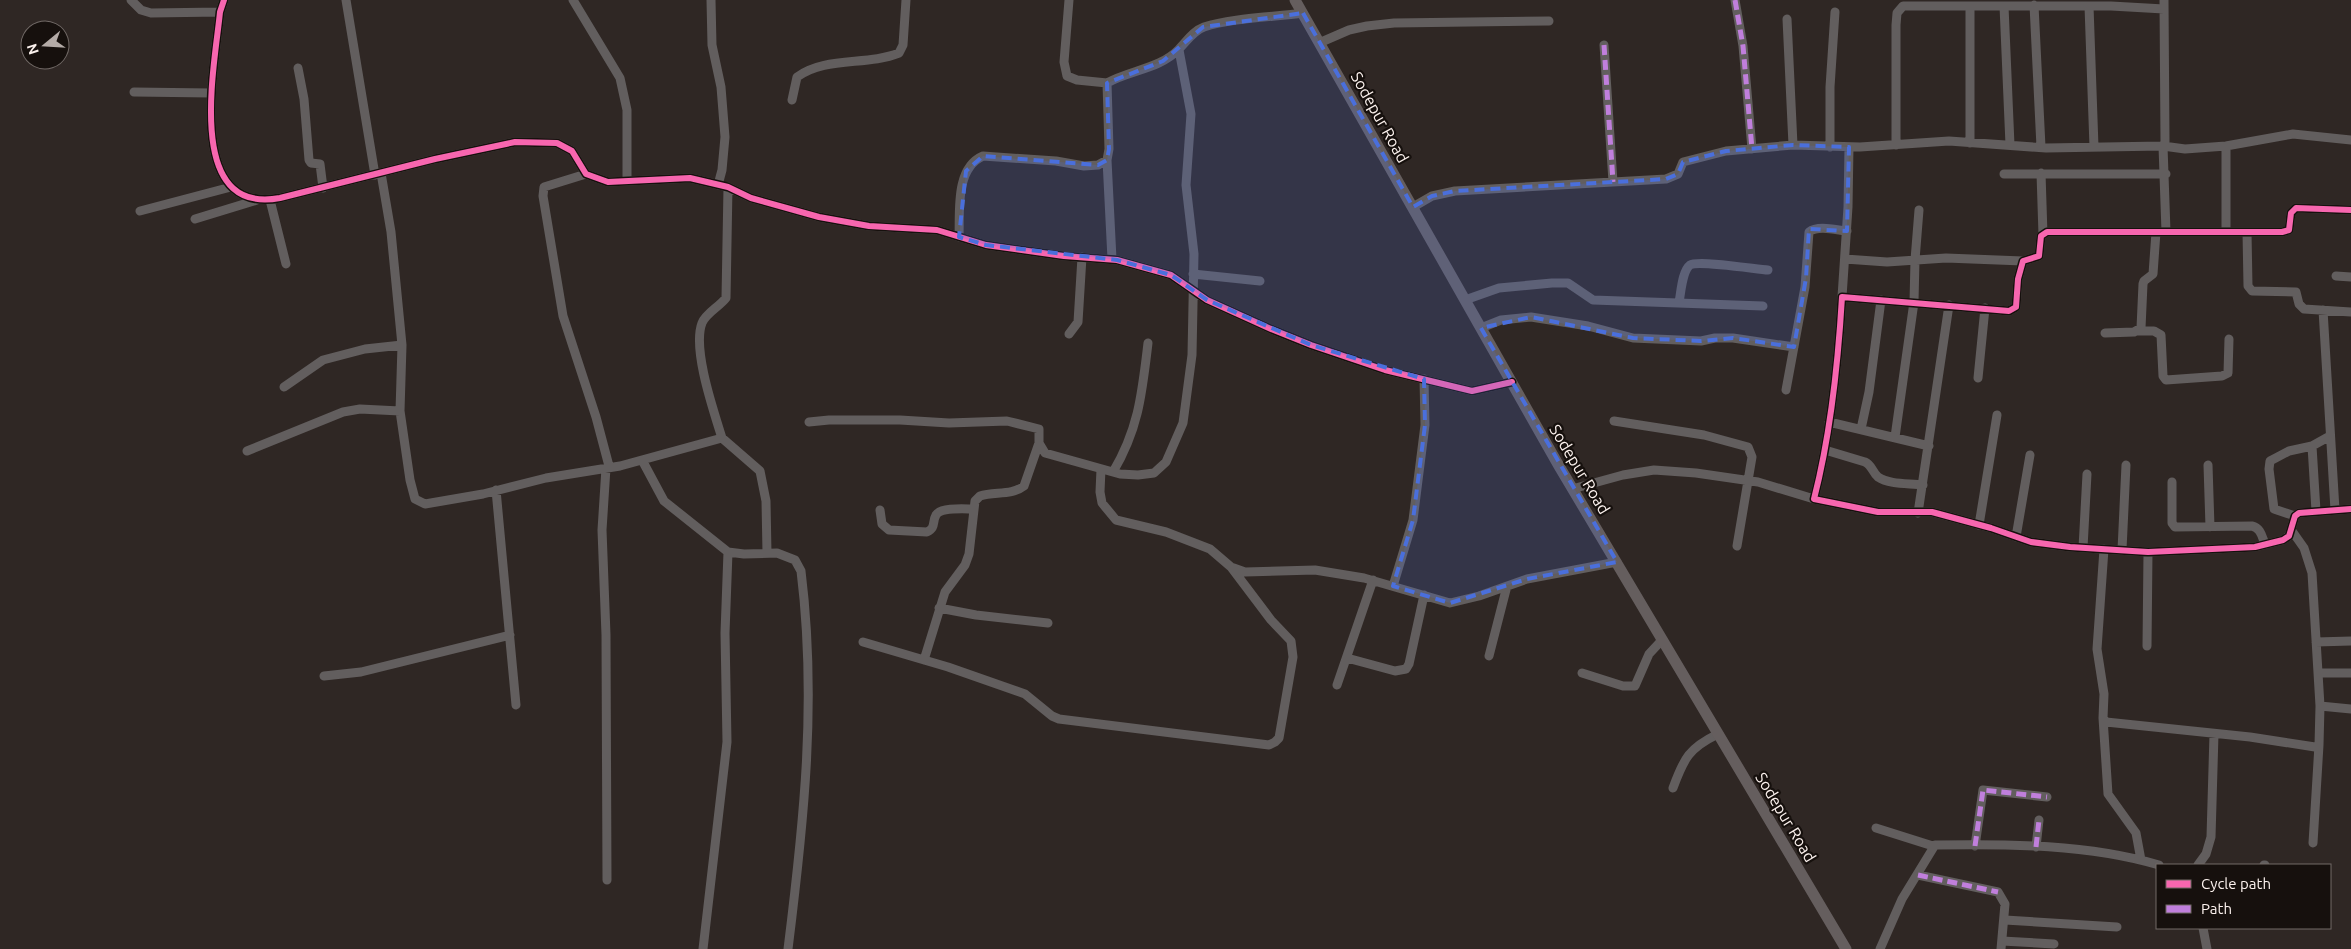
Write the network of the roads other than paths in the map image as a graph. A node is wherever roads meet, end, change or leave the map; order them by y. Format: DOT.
graph roads {
  1 [pos="131,0"];
  2 [pos="224,0"];
  3 [pos="346,0"];
  4 [pos="573,0"];
  5 [pos="711,0"];
  6 [pos="906,0"];
  7 [pos="1069,0"];
  8 [pos="1295,0"];
  9 [pos="1735,0"];
  10 [pos="1908,2"];
  11 [pos="2020,3"];
  12 [pos="2164,4"];
  13 [pos="2034,5"];
  14 [pos="1970,6"];
  15 [pos="2004,6"];
  16 [pos="2089,6"];
  17 [pos="220,12"];
  18 [pos="1835,12"];
  19 [pos="1303,13"];
  20 [pos="1787,19"];
  21 [pos="1549,21"];
  22 [pos="1320,43"];
  23 [pos="1604,46"];
  24 [pos="1179,50"];
  25 [pos="298,68"];
  26 [pos="1107,83"];
  27 [pos="134,92"];
  28 [pos="211,93"];
  29 [pos="792,100"];
  30 [pos="2351,140"];
  31 [pos="1970,143"];
  32 [pos="1793,145"];
  33 [pos="1896,145"];
  34 [pos="2010,145"];
  35 [pos="1830,146"];
  36 [pos="2094,146"];
  37 [pos="2163,146"];
  38 [pos="2226,146"];
  39 [pos="1849,147"];
  40 [pos="2041,147"];
  41 [pos="1752,149"];
  42 [pos="1107,160"];
  43 [pos="2041,173"];
  44 [pos="378,174"];
  45 [pos="586,174"];
  46 [pos="2004,174"];
  47 [pos="2166,174"];
  48 [pos="627,181"];
  49 [pos="1614,182"];
  50 [pos="718,185"];
  51 [pos="231,187"];
  52 [pos="728,187"];
  53 [pos="323,188"];
  54 [pos="265,200"];
  55 [pos="1412,208"];
  56 [pos="1919,210"];
  57 [pos="2351,210"];
  58 [pos="140,211"];
  59 [pos="195,219"];
  60 [pos="1847,231"];
  61 [pos="2226,231"];
  62 [pos="2156,232"];
  63 [pos="2166,232"];
  64 [pos="2247,232"];
  65 [pos="2042,235"];
  66 [pos="959,237"];
  67 [pos="1082,257"];
  68 [pos="1112,259"];
  69 [pos="1845,259"];
  70 [pos="1915,260"];
  71 [pos="2023,260"];
  72 [pos="286,264"];
  73 [pos="1768,270"];
  74 [pos="1193,274"];
  75 [pos="2336,276"];
  76 [pos="2351,277"];
  77 [pos="1260,281"];
  78 [pos="1192,288"];
  79 [pos="1842,297"];
  80 [pos="1465,300"];
  81 [pos="1881,300"];
  82 [pos="1679,302"];
  83 [pos="1914,302"];
  84 [pos="1950,305"];
  85 [pos="1763,306"];
  86 [pos="1985,308"];
  87 [pos="2323,310"];
  88 [pos="2351,312"];
  89 [pos="1481,328"];
  90 [pos="2139,331"];
  91 [pos="2105,333"];
  92 [pos="1069,334"];
  93 [pos="2229,339"];
  94 [pos="1148,342"];
  95 [pos="402,344"];
  96 [pos="1794,347"];
  97 [pos="1978,378"];
  98 [pos="1424,379"];
  99 [pos="1512,382"];
  100 [pos="284,387"];
  101 [pos="1786,390"];
  102 [pos="400,411"];
  103 [pos="1997,415"];
  104 [pos="1614,421"];
  105 [pos="809,422"];
  106 [pos="1829,422"];
  107 [pos="1861,429"];
  108 [pos="2330,436"];
  109 [pos="1895,437"];
  110 [pos="722,438"];
  111 [pos="1039,443"];
  112 [pos="1929,446"];
  113 [pos="2312,446"];
  114 [pos="1825,450"];
  115 [pos="247,452"];
  116 [pos="2030,455"];
  117 [pos="642,460"];
  118 [pos="2126,465"];
  119 [pos="2208,466"];
  120 [pos="607,467"];
  121 [pos="1101,469"];
  122 [pos="1113,472"];
  123 [pos="2087,474"];
  124 [pos="1748,480"];
  125 [pos="2172,482"];
  126 [pos="1923,485"];
  127 [pos="1572,489"];
  128 [pos="496,490"];
  129 [pos="1814,499"];
  130 [pos="973,509"];
  131 [pos="2351,509"];
  132 [pos="880,510"];
  133 [pos="2335,510"];
  134 [pos="2316,511"];
  135 [pos="1918,513"];
  136 [pos="2295,516"];
  137 [pos="1979,525"];
  138 [pos="2210,527"];
  139 [pos="2292,531"];
  140 [pos="2016,537"];
  141 [pos="2265,544"];
  142 [pos="1737,546"];
  143 [pos="2083,548"];
  144 [pos="2104,549"];
  145 [pos="2122,550"];
  146 [pos="728,552"];
  147 [pos="2148,552"];
  148 [pos="767,553"];
  149 [pos="1617,562"];
  150 [pos="1231,567"];
  151 [pos="1373,580"];
  152 [pos="1393,586"];
  153 [pos="1507,586"];
  154 [pos="1424,595"];
  155 [pos="939,608"];
  156 [pos="1048,623"];
  157 [pos="510,635"];
  158 [pos="1662,640"];
  159 [pos="2351,641"];
  160 [pos="863,642"];
  161 [pos="2316,642"];
  162 [pos="2147,646"];
  163 [pos="1489,656"];
  164 [pos="1347,658"];
  165 [pos="924,660"];
  166 [pos="1582,673"];
  167 [pos="2318,673"];
  168 [pos="2351,673"];
  169 [pos="324,676"];
  170 [pos="1337,685"];
  171 [pos="516,705"];
  172 [pos="2320,706"];
  173 [pos="2351,709"];
  174 [pos="2103,718"];
  175 [pos="1718,734"];
  176 [pos="2214,734"];
  177 [pos="2319,745"];
  178 [pos="1673,788"];
  179 [pos="2047,797"];
  180 [pos="2039,820"];
  181 [pos="1876,828"];
  182 [pos="2314,843"];
  183 [pos="1933,846"];
  184 [pos="1975,846"];
  185 [pos="2036,847"];
  186 [pos="2141,860"];
  187 [pos="2156,864"];
  188 [pos="2199,864"];
  189 [pos="1918,875"];
  190 [pos="607,880"];
  191 [pos="2005,920"];
  192 [pos="2117,928"];
  193 [pos="2203,929"];
  194 [pos="2054,944"];
  195 [pos="2002,945"];
  196 [pos="703,949"];
  197 [pos="788,949"];
  198 [pos="1846,949"];
  199 [pos="1880,949"];
  200 [pos="2207,949"];
  1 -- 17 [label="street"];
  2 -- 17 [label="street"];
  3 -- 44 [label="street"];
  4 -- 48 [label="street"];
  5 -- 50 [label="street"];
  6 -- 29 [label="street"];
  7 -- 26 [label="street"];
  8 -- 19 [label="main road, Sodepur Road"];
  9 -- 41 [label="street"];
  10 -- 14 [label="street"];
  10 -- 33 [label="street"];
  11 -- 13 [label="street"];
  11 -- 15 [label="street"];
  12 -- 16 [label="street"];
  12 -- 37 [label="street"];
  13 -- 16 [label="street"];
  13 -- 40 [label="street"];
  14 -- 15 [label="street"];
  14 -- 31 [label="street"];
  15 -- 34 [label="street"];
  16 -- 36 [label="street"];
  17 -- 28 [label="street"];
  18 -- 35 [label="street"];
  19 -- 22 [label="main road, Sodepur Road"];
  19 -- 24 [label="street"];
  20 -- 32 [label="street"];
  21 -- 22 [label="street"];
  22 -- 55 [label="main road, Sodepur Road"];
  23 -- 49 [label="street"];
  24 -- 26 [label="street"];
  24 -- 74 [label="street"];
  25 -- 53 [label="street"];
  26 -- 42 [label="street"];
  27 -- 28 [label="street"];
  28 -- 51 [label="street"];
  30 -- 38 [label="street"];
  31 -- 33 [label="street"];
  31 -- 34 [label="street"];
  32 -- 35 [label="street"];
  32 -- 41 [label="street"];
  33 -- 39 [label="street"];
  34 -- 40 [label="street"];
  35 -- 39 [label="street"];
  36 -- 37 [label="street"];
  36 -- 40 [label="street"];
  37 -- 38 [label="street"];
  37 -- 47 [label="street"];
  38 -- 61 [label="street"];
  39 -- 60 [label="street"];
  41 -- 49 [label="street"];
  42 -- 66 [label="street"];
  42 -- 68 [label="street"];
  43 -- 46 [label="street"];
  43 -- 47 [label="street"];
  43 -- 65 [label="street"];
  44 -- 45 [label="street"];
  44 -- 53 [label="street"];
  44 -- 95 [label="street"];
  45 -- 48 [label="street"];
  45 -- 120 [label="street"];
  47 -- 63 [label="street"];
  48 -- 50 [label="street"];
  49 -- 55 [label="street"];
  50 -- 52 [label="street"];
  51 -- 54 [label="street"];
  51 -- 58 [label="street"];
  52 -- 66 [label="street"];
  52 -- 110 [label="street"];
  53 -- 54 [label="street"];
  54 -- 59 [label="street"];
  54 -- 72 [label="street"];
  55 -- 80 [label="main road, Sodepur Road"];
  56 -- 70 [label="street"];
  57 -- 64 [label="street"];
  60 -- 69 [label="street"];
  60 -- 96 [label="street"];
  61 -- 63 [label="street"];
  61 -- 64 [label="street"];
  62 -- 63 [label="street"];
  62 -- 65 [label="street"];
  62 -- 90 [label="street"];
  64 -- 87 [label="street"];
  65 -- 71 [label="street"];
  66 -- 67 [label="street"];
  67 -- 68 [label="street"];
  67 -- 92 [label="street"];
  68 -- 78 [label="street"];
  69 -- 70 [label="street"];
  69 -- 79 [label="street"];
  70 -- 71 [label="street"];
  70 -- 83 [label="street"];
  71 -- 86 [label="street"];
  73 -- 82 [label="street"];
  74 -- 77 [label="street"];
  74 -- 78 [label="street"];
  75 -- 76 [label="street"];
  78 -- 98 [label="street"];
  78 -- 122 [label="street"];
  79 -- 81 [label="street"];
  79 -- 106 [label="street"];
  80 -- 82 [label="street"];
  80 -- 89 [label="main road, Sodepur Road"];
  81 -- 83 [label="street"];
  81 -- 107 [label="street"];
  82 -- 85 [label="street"];
  83 -- 84 [label="street"];
  83 -- 109 [label="street"];
  84 -- 86 [label="street"];
  84 -- 112 [label="street"];
  86 -- 97 [label="street"];
  87 -- 88 [label="street"];
  87 -- 108 [label="street"];
  89 -- 96 [label="street"];
  89 -- 99 [label="main road, Sodepur Road"];
  90 -- 91 [label="street"];
  90 -- 93 [label="street"];
  94 -- 122 [label="street"];
  95 -- 100 [label="street"];
  95 -- 102 [label="street"];
  96 -- 101 [label="street"];
  98 -- 99 [label="street"];
  98 -- 152 [label="street"];
  99 -- 127 [label="main road, Sodepur Road"];
  102 -- 115 [label="street"];
  102 -- 128 [label="street"];
  103 -- 137 [label="street"];
  104 -- 124 [label="street"];
  105 -- 111 [label="street"];
  106 -- 107 [label="street"];
  106 -- 114 [label="street"];
  107 -- 109 [label="street"];
  108 -- 113 [label="street"];
  108 -- 133 [label="street"];
  109 -- 112 [label="street"];
  110 -- 117 [label="street"];
  110 -- 148 [label="street"];
  111 -- 121 [label="street"];
  111 -- 130 [label="street"];
  112 -- 126 [label="street"];
  113 -- 134 [label="street"];
  113 -- 136 [label="street"];
  114 -- 126 [label="street"];
  114 -- 129 [label="street"];
  116 -- 140 [label="street"];
  117 -- 120 [label="street"];
  117 -- 146 [label="street"];
  118 -- 145 [label="street"];
  119 -- 138 [label="street"];
  120 -- 128 [label="street"];
  120 -- 190 [label="street"];
  121 -- 122 [label="street"];
  121 -- 150 [label="street"];
  123 -- 143 [label="street"];
  124 -- 127 [label="street"];
  124 -- 129 [label="street"];
  124 -- 142 [label="street"];
  125 -- 138 [label="street"];
  126 -- 135 [label="street"];
  127 -- 149 [label="main road, Sodepur Road"];
  128 -- 157 [label="street"];
  129 -- 135 [label="street"];
  130 -- 132 [label="street"];
  130 -- 155 [label="street"];
  131 -- 133 [label="street"];
  133 -- 134 [label="street"];
  134 -- 136 [label="street"];
  135 -- 137 [label="street"];
  136 -- 139 [label="street"];
  137 -- 140 [label="street"];
  138 -- 141 [label="street"];
  139 -- 141 [label="street"];
  139 -- 161 [label="street"];
  140 -- 143 [label="street"];
  141 -- 147 [label="street"];
  143 -- 144 [label="street"];
  144 -- 145 [label="street"];
  144 -- 174 [label="street"];
  145 -- 147 [label="street"];
  146 -- 148 [label="street"];
  146 -- 196 [label="street"];
  147 -- 162 [label="street"];
  148 -- 197 [label="street"];
  149 -- 153 [label="street"];
  149 -- 158 [label="main road, Sodepur Road"];
  150 -- 151 [label="street"];
  150 -- 165 [label="street"];
  151 -- 152 [label="street"];
  151 -- 164 [label="street"];
  152 -- 154 [label="street"];
  153 -- 154 [label="street"];
  153 -- 163 [label="street"];
  154 -- 164 [label="street"];
  155 -- 156 [label="street"];
  155 -- 165 [label="street"];
  157 -- 169 [label="street"];
  157 -- 171 [label="street"];
  158 -- 166 [label="street"];
  158 -- 175 [label="main road, Sodepur Road"];
  159 -- 161 [label="street"];
  160 -- 165 [label="street"];
  161 -- 167 [label="street"];
  164 -- 170 [label="street"];
  167 -- 168 [label="street"];
  167 -- 172 [label="street"];
  172 -- 173 [label="street"];
  172 -- 177 [label="street"];
  174 -- 176 [label="street"];
  174 -- 186 [label="street"];
  175 -- 178 [label="street"];
  175 -- 198 [label="main road, Sodepur Road"];
  176 -- 177 [label="street"];
  176 -- 188 [label="street"];
  177 -- 182 [label="street"];
  179 -- 184 [label="street"];
  180 -- 185 [label="street"];
  181 -- 183 [label="street"];
  183 -- 184 [label="street"];
  183 -- 189 [label="street"];
  184 -- 185 [label="street"];
  185 -- 186 [label="street"];
  186 -- 187 [label="street"];
  189 -- 191 [label="street"];
  189 -- 199 [label="street"];
  191 -- 192 [label="street"];
  191 -- 195 [label="street"];
  193 -- 200 [label="street"];
  194 -- 195 [label="street"];
}
